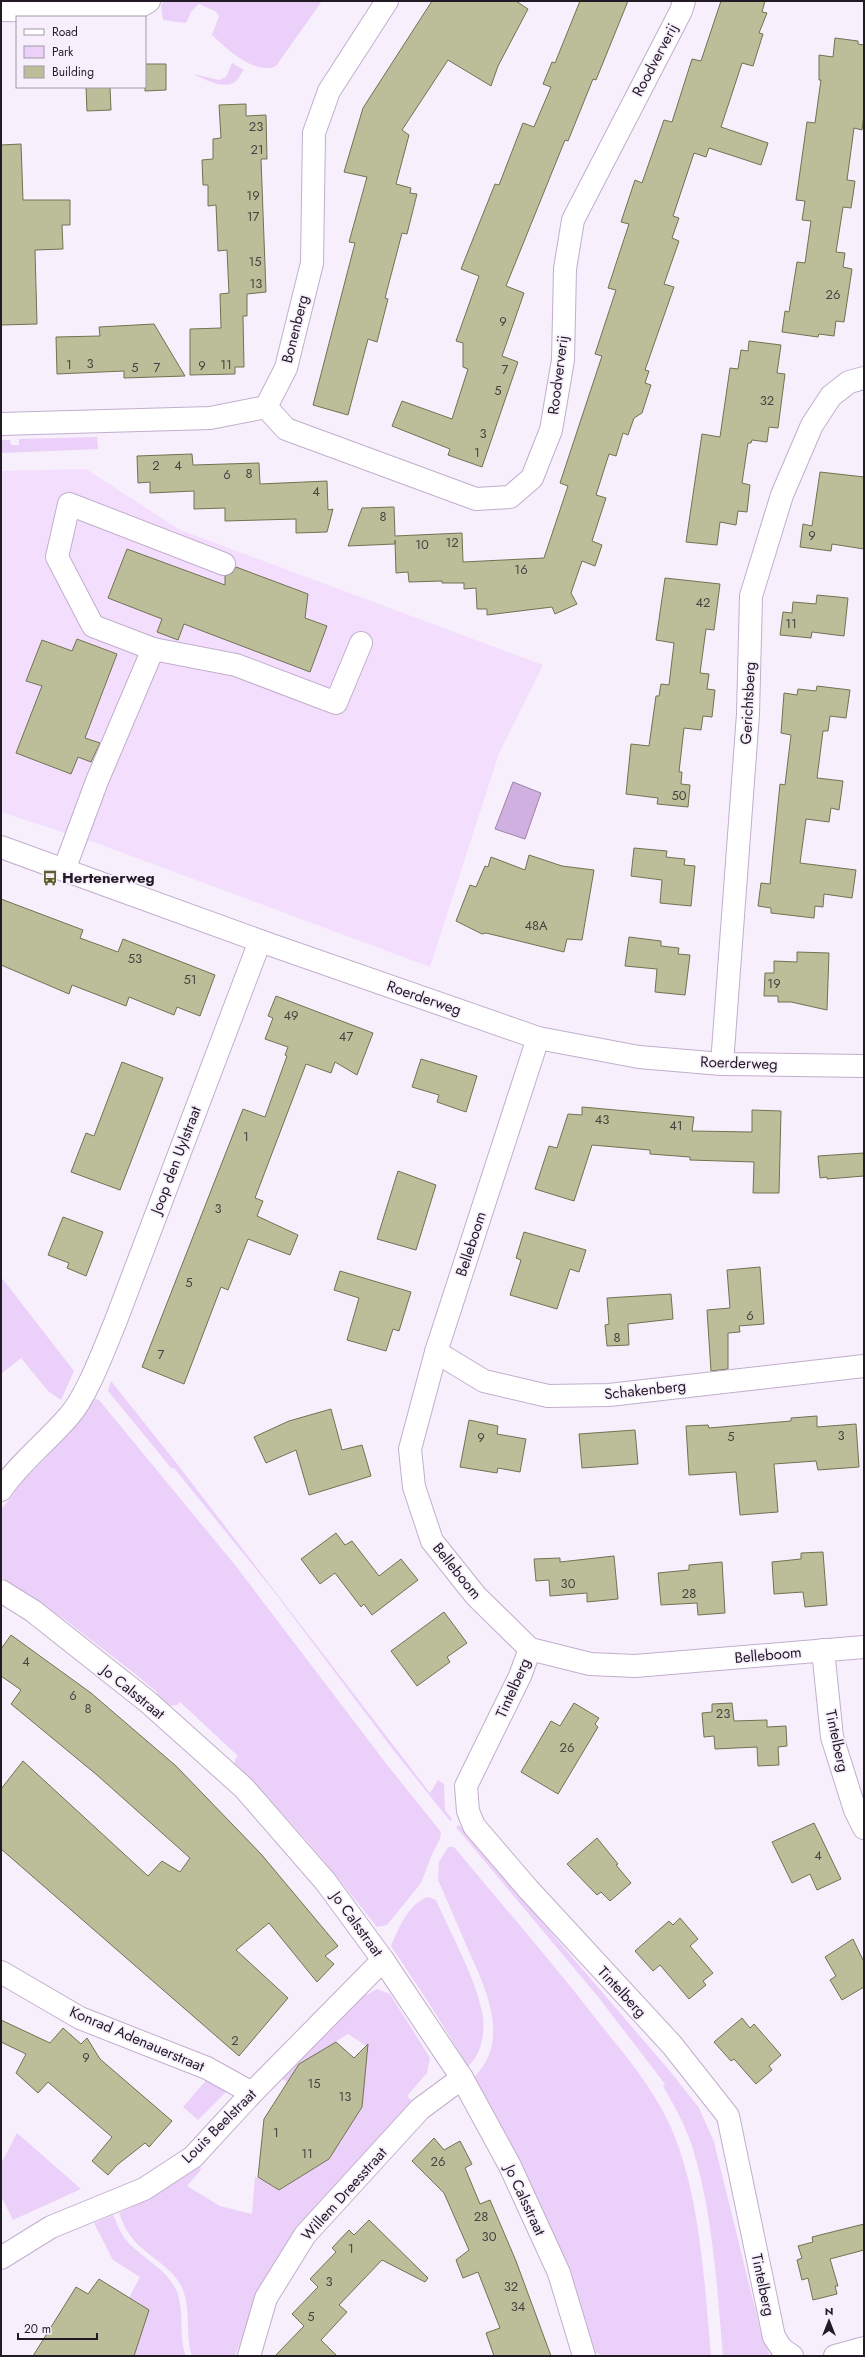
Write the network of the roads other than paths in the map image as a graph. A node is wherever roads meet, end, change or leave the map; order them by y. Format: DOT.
graph roads {
  1 [pos="149,1"];
  2 [pos="387,1"];
  3 [pos="684,1"];
  4 [pos="1,10"];
  5 [pos="864,378"];
  6 [pos="266,407"];
  7 [pos="1,424"];
  8 [pos="224,564"];
  9 [pos="362,642"];
  10 [pos="153,649"];
  11 [pos="1,847"];
  12 [pos="64,870"];
  13 [pos="260,941"];
  14 [pos="538,1038"];
  15 [pos="722,1064"];
  16 [pos="864,1066"];
  17 [pos="436,1352"];
  18 [pos="864,1366"];
  19 [pos="1,1490"];
  20 [pos="1,1591"];
  21 [pos="864,1647"];
  22 [pos="530,1649"];
  23 [pos="823,1650"];
  24 [pos="864,1828"];
  25 [pos="384,1960"];
  26 [pos="1,1972"];
  27 [pos="462,2078"];
  28 [pos="252,2093"];
  29 [pos="1,2258"];
  30 [pos="864,2348"];
  31 [pos="249,2356"];
  32 [pos="584,2356"];
  33 [pos="792,2356"];
  34 [pos="834,2356"];
  1 -- 4 [label="street"];
  2 -- 6 [label="street, Bonenberg"];
  3 -- 6 [label="street, Roodververij"];
  5 -- 15 [label="street, Gerichtsberg"];
  6 -- 7 [label="street"];
  8 -- 10 [label="street"];
  9 -- 10 [label="street"];
  10 -- 12 [label="street"];
  11 -- 12 [label="street, Roerderweg"];
  12 -- 13 [label="street, Roerderweg"];
  13 -- 14 [label="street, Roerderweg"];
  13 -- 19 [label="street, Joop den Uylstraat"];
  14 -- 15 [label="street, Roerderweg"];
  14 -- 17 [label="street, Belleboom"];
  15 -- 16 [label="street, Roerderweg"];
  17 -- 18 [label="street, Schakenberg"];
  17 -- 22 [label="street, Belleboom"];
  20 -- 25 [label="street, Jo Calsstraat"];
  21 -- 23 [label="street, Belleboom"];
  22 -- 23 [label="street, Belleboom"];
  22 -- 33 [label="street, Tintelberg"];
  23 -- 24 [label="street, Tintelberg"];
  25 -- 27 [label="street, Jo Calsstraat"];
  25 -- 28 [label="street, Louis Beelstraat"];
  26 -- 28 [label="street, Konrad Adenauerstraat"];
  27 -- 31 [label="street, Willem Dreesstraat"];
  27 -- 32 [label="street, Jo Calsstraat"];
  28 -- 29 [label="street, Louis Beelstraat"];
  30 -- 34 [label="street"];
}
